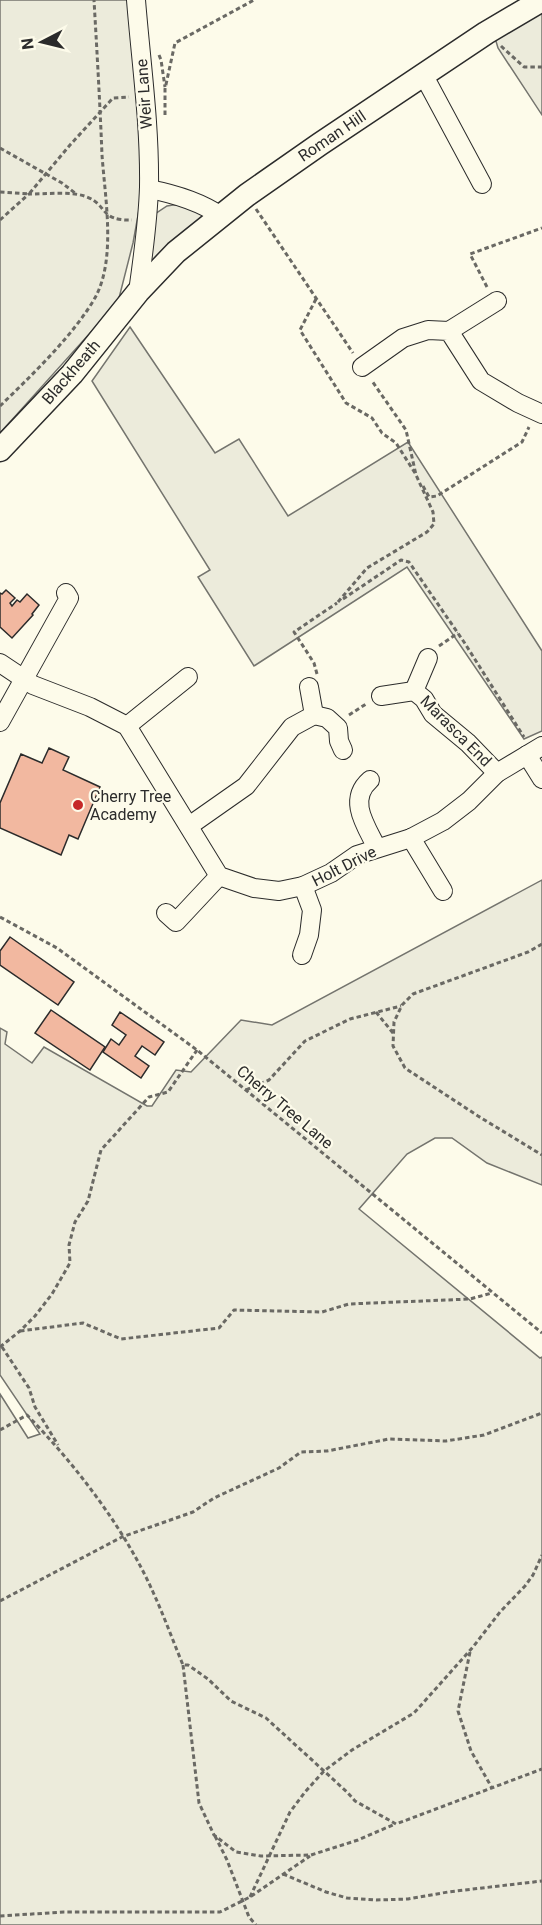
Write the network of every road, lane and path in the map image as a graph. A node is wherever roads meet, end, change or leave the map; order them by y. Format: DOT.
graph roads {
  1 [pos="94,0"];
  2 [pos="136,0"];
  3 [pos="254,0"];
  4 [pos="542,0"];
  5 [pos="486,33"];
  6 [pos="542,67"];
  7 [pos="423,74"];
  8 [pos="144,96"];
  9 [pos="100,113"];
  10 [pos="165,124"];
  11 [pos="0,148"];
  12 [pos="46,174"];
  13 [pos="482,184"];
  14 [pos="149,189"];
  15 [pos="0,192"];
  16 [pos="29,194"];
  17 [pos="77,195"];
  18 [pos="247,195"];
  19 [pos="106,215"];
  20 [pos="221,216"];
  21 [pos="0,219"];
  22 [pos="146,220"];
  23 [pos="542,228"];
  24 [pos="138,292"];
  25 [pos="316,299"];
  26 [pos="497,301"];
  27 [pos="449,332"];
  28 [pos="362,367"];
  29 [pos="0,406"];
  30 [pos="539,413"];
  31 [pos="0,450"];
  32 [pos="416,475"];
  33 [pos="70,600"];
  34 [pos="338,602"];
  35 [pos="458,633"];
  36 [pos="428,658"];
  37 [pos="0,663"];
  38 [pos="188,677"];
  39 [pos="24,679"];
  40 [pos="309,687"];
  41 [pos="414,691"];
  42 [pos="381,696"];
  43 [pos="314,715"];
  44 [pos="0,722"];
  45 [pos="127,726"];
  46 [pos="338,728"];
  47 [pos="344,750"];
  48 [pos="534,751"];
  49 [pos="497,772"];
  50 [pos="542,779"];
  51 [pos="370,780"];
  52 [pos="189,826"];
  53 [pos="411,838"];
  54 [pos="377,848"];
  55 [pos="219,876"];
  56 [pos="303,886"];
  57 [pos="443,891"];
  58 [pos="166,913"];
  59 [pos="0,917"];
  60 [pos="542,944"];
  61 [pos="302,955"];
  62 [pos="402,1005"];
  63 [pos="376,1012"];
  64 [pos="393,1033"];
  65 [pos="197,1050"];
  66 [pos="246,1090"];
  67 [pos="542,1155"];
  68 [pos="492,1293"];
  69 [pos="20,1331"];
  70 [pos="542,1333"];
  71 [pos="1,1346"];
  72 [pos="542,1413"];
  73 [pos="0,1430"];
  74 [pos="60,1449"];
  75 [pos="122,1538"];
  76 [pos="542,1555"];
  77 [pos="0,1601"];
  78 [pos="470,1650"];
  79 [pos="183,1665"];
  80 [pos="542,1769"];
  81 [pos="324,1771"];
  82 [pos="492,1788"];
  83 [pos="396,1824"];
  84 [pos="214,1835"];
  85 [pos="311,1855"];
  86 [pos="269,1856"];
  87 [pos="283,1874"];
  88 [pos="542,1881"];
  89 [pos="250,1897"];
  90 [pos="242,1901"];
  91 [pos="0,1916"];
  92 [pos="256,1925"];
  1 -- 9 [label="path"];
  2 -- 8 [label="street, Weir Lane"];
  3 -- 10 [label="path"];
  4 -- 5 [label="main road, Roman Hill"];
  5 -- 6 [label="path"];
  5 -- 7 [label="main road, Roman Hill"];
  7 -- 13 [label="street"];
  7 -- 18 [label="main road, Roman Hill"];
  8 -- 9 [label="path"];
  8 -- 14 [label="street, Weir Lane"];
  9 -- 12 [label="path"];
  9 -- 19 [label="path"];
  11 -- 12 [label="path"];
  12 -- 16 [label="path"];
  12 -- 17 [label="path"];
  14 -- 20 [label="street"];
  14 -- 22 [label="street, Weir Lane"];
  15 -- 16 [label="path"];
  16 -- 17 [label="path"];
  16 -- 21 [label="path"];
  17 -- 19 [label="path"];
  18 -- 20 [label="main road, Roman Hill"];
  18 -- 25 [label="path"];
  19 -- 22 [label="path"];
  19 -- 29 [label="path"];
  20 -- 24 [label="main road, Roman Hill"];
  22 -- 24 [label="street, Weir Lane"];
  23 -- 26 [label="path"];
  24 -- 31 [label="main road, Blackheath"];
  25 -- 28 [label="path"];
  25 -- 32 [label="path"];
  26 -- 27 [label="street"];
  27 -- 28 [label="street"];
  27 -- 30 [label="street"];
  28 -- 32 [label="path"];
  30 -- 32 [label="path"];
  32 -- 34 [label="path"];
  33 -- 39 [label="street"];
  34 -- 35 [label="path"];
  34 -- 40 [label="path"];
  35 -- 36 [label="path"];
  35 -- 48 [label="path"];
  36 -- 41 [label="street, Marasca End"];
  37 -- 39 [label="street"];
  38 -- 45 [label="street"];
  39 -- 44 [label="street"];
  39 -- 45 [label="street"];
  40 -- 43 [label="street"];
  41 -- 42 [label="street, Marasca End"];
  41 -- 49 [label="street, Marasca End"];
  42 -- 46 [label="path"];
  43 -- 46 [label="street"];
  43 -- 52 [label="street"];
  45 -- 52 [label="street"];
  46 -- 47 [label="street"];
  48 -- 49 [label="street, Holt Drive"];
  48 -- 50 [label="street"];
  49 -- 53 [label="street, Holt Drive"];
  51 -- 54 [label="street"];
  52 -- 55 [label="street"];
  53 -- 54 [label="street, Holt Drive"];
  53 -- 57 [label="street"];
  54 -- 56 [label="street, Holt Drive"];
  55 -- 56 [label="street, Holt Drive"];
  55 -- 58 [label="street"];
  56 -- 61 [label="street"];
  59 -- 65 [label="path, Cherry Tree Lane"];
  60 -- 62 [label="path"];
  62 -- 63 [label="path"];
  62 -- 64 [label="path"];
  63 -- 64 [label="path"];
  63 -- 66 [label="path"];
  64 -- 67 [label="path"];
  65 -- 66 [label="path, Cherry Tree Lane"];
  65 -- 69 [label="path"];
  66 -- 68 [label="path, Cherry Tree Lane"];
  68 -- 69 [label="path"];
  68 -- 70 [label="path, Cherry Tree Lane"];
  69 -- 71 [label="path"];
  71 -- 74 [label="path"];
  72 -- 75 [label="path"];
  73 -- 74 [label="path"];
  74 -- 75 [label="path"];
  75 -- 77 [label="path"];
  75 -- 79 [label="path"];
  76 -- 78 [label="path"];
  78 -- 81 [label="path"];
  78 -- 82 [label="path"];
  79 -- 81 [label="path"];
  79 -- 84 [label="path"];
  80 -- 82 [label="path"];
  81 -- 83 [label="path"];
  81 -- 86 [label="path"];
  82 -- 83 [label="path"];
  83 -- 85 [label="path"];
  84 -- 86 [label="path"];
  84 -- 90 [label="path"];
  85 -- 86 [label="path"];
  85 -- 87 [label="path"];
  86 -- 89 [label="path"];
  87 -- 88 [label="path"];
  87 -- 89 [label="path"];
  89 -- 90 [label="path"];
  90 -- 91 [label="path"];
  90 -- 92 [label="path"];
}
